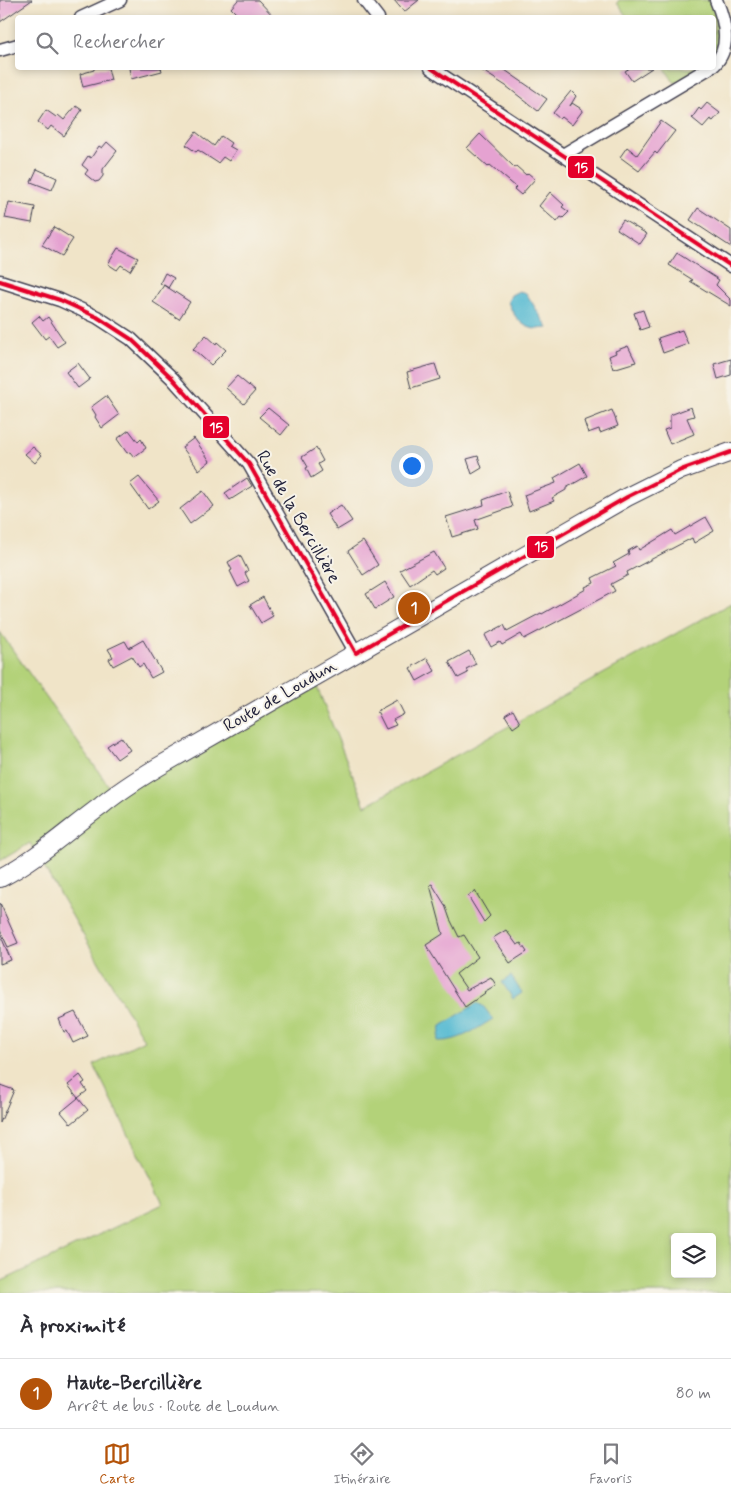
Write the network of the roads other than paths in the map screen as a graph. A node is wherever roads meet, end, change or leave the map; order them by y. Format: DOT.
graph roads {
  1 [pos="120,0"];
  2 [pos="364,0"];
  3 [pos="716,0"];
  4 [pos="88,15"];
  5 [pos="376,15"];
  6 [pos="15,46"];
  7 [pos="0,50"];
  8 [pos="716,64"];
  9 [pos="434,70"];
  10 [pos="706,70"];
  11 [pos="563,156"];
  12 [pos="731,266"];
  13 [pos="0,281"];
  14 [pos="731,452"];
  15 [pos="356,653"];
  16 [pos="0,878"];
  1 -- 4 [label="street"];
  2 -- 5 [label="street"];
  3 -- 8 [label="street"];
  6 -- 7 [label="street"];
  9 -- 11 [label="street"];
  10 -- 11 [label="street"];
  11 -- 12 [label="street"];
  13 -- 15 [label="street, Rue de la Bercillière"];
  14 -- 15 [label="main road, Route de Loudun"];
  15 -- 16 [label="main road, Route de Loudun"];
}
